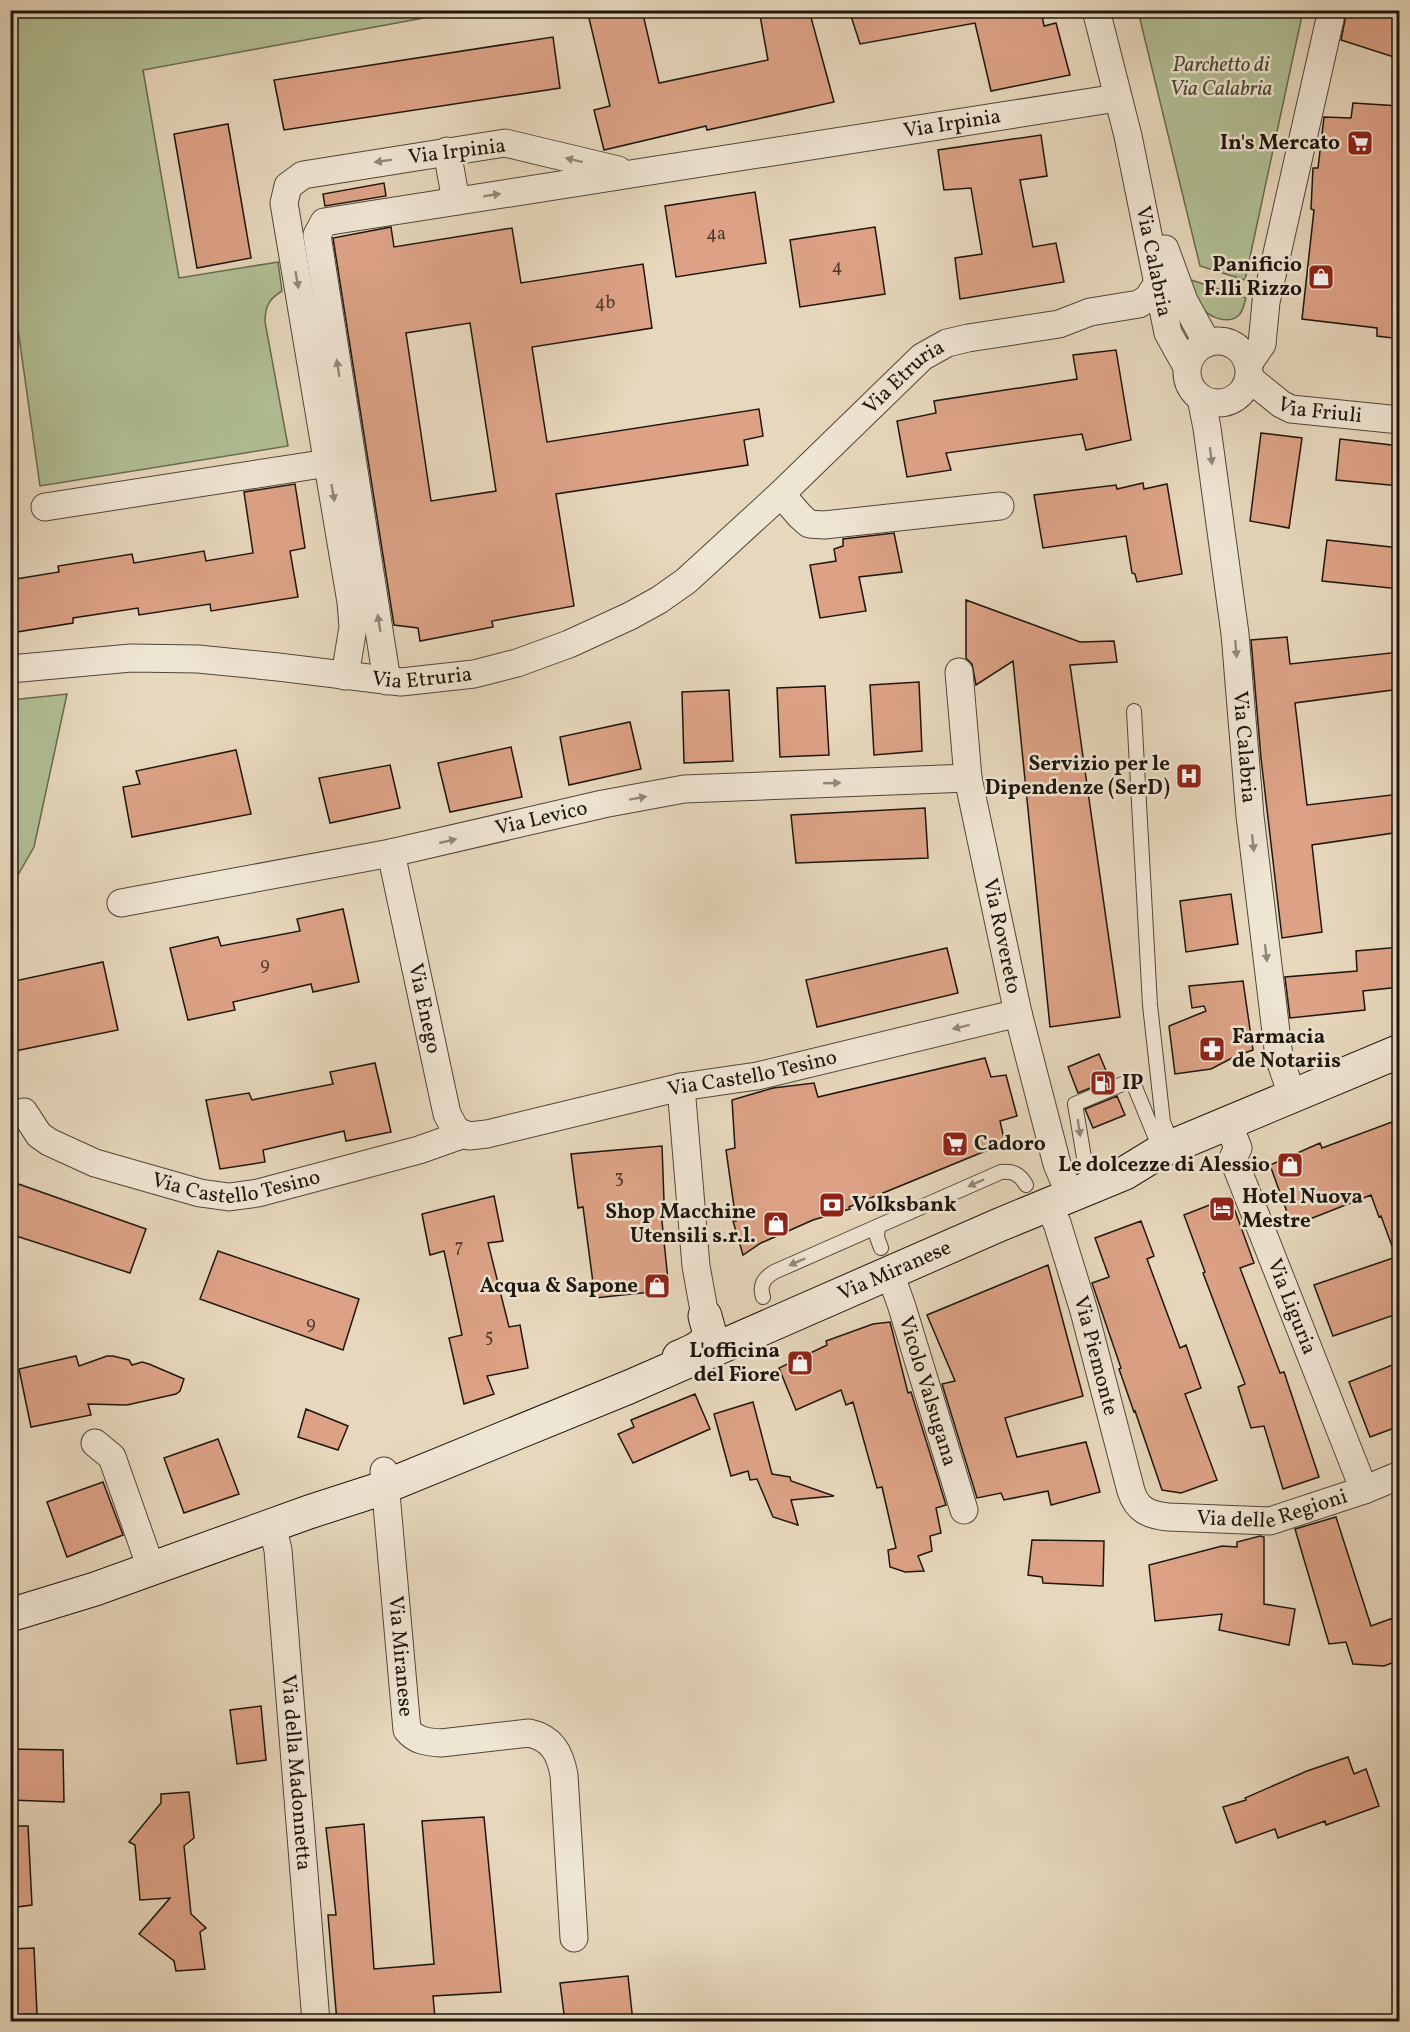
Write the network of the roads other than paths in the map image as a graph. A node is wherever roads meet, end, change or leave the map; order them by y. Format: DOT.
graph roads {
  1 [pos="1096,10"];
  2 [pos="1332,10"];
  3 [pos="1117,98"];
  4 [pos="447,151"];
  5 [pos="1131,152"];
  6 [pos="631,174"];
  7 [pos="456,201"];
  8 [pos="1158,283"];
  9 [pos="1266,302"];
  10 [pos="1059,324"];
  11 [pos="1168,333"];
  12 [pos="1216,342"];
  13 [pos="1187,367"];
  14 [pos="1249,371"];
  15 [pos="1201,398"];
  16 [pos="331,404"];
  17 [pos="1400,420"];
  18 [pos="327,463"];
  19 [pos="781,494"];
  20 [pos="1000,506"];
  21 [pos="45,507"];
  22 [pos="10,669"];
  23 [pos="959,672"];
  24 [pos="345,676"];
  25 [pos="387,681"];
  26 [pos="1134,711"];
  27 [pos="968,778"];
  28 [pos="391,853"];
  29 [pos="121,903"];
  30 [pos="1018,1013"];
  31 [pos="1400,1051"];
  32 [pos="681,1087"];
  33 [pos="1292,1095"];
  34 [pos="24,1112"];
  35 [pos="1228,1123"];
  36 [pos="476,1134"];
  37 [pos="1167,1149"];
  38 [pos="1059,1189"];
  39 [pos="883,1251"];
  40 [pos="776,1308"];
  41 [pos="707,1323"];
  42 [pos="629,1387"];
  43 [pos="95,1443"];
  44 [pos="1400,1475"];
  45 [pos="385,1479"];
  46 [pos="1364,1490"];
  47 [pos="1140,1508"];
  48 [pos="964,1510"];
  49 [pos="272,1525"];
  50 [pos="151,1568"];
  51 [pos="10,1615"];
  52 [pos="574,1938"];
  53 [pos="316,2022"];
  1 -- 3 [label="street, Via Calabria"];
  2 -- 9 [label="street"];
  3 -- 5 [label="street, Via Calabria"];
  3 -- 6 [label="street, Via Irpinia"];
  6 -- 4 [label="street, Via Irpinia, one-way"];
  4 -- 7 [label="street"];
  4 -- 16 [label="street, Via Irpinia, one-way"];
  5 -- 8 [label="street, Via Calabria"];
  5 -- 12 [label="street, Via Calabria"];
  7 -- 6 [label="street, one-way"];
  16 -- 7 [label="street, one-way"];
  8 -- 10 [label="street, Via Etruria"];
  8 -- 11 [label="street, Via Calabria"];
  9 -- 12 [label="street"];
  9 -- 14 [label="street"];
  10 -- 11 [label="street, Via Etruria"];
  10 -- 19 [label="street, Via Etruria"];
  11 -- 13 [label="street, Via Calabria"];
  12 -- 13 [label="street"];
  12 -- 14 [label="street, Via Calabria"];
  13 -- 15 [label="street, Via Calabria"];
  14 -- 15 [label="street"];
  14 -- 17 [label="street, Via Friuli"];
  15 -- 33 [label="street, Via Calabria, one-way"];
  16 -- 18 [label="street, Via Irpinia"];
  25 -- 16 [label="street, one-way"];
  18 -- 21 [label="street"];
  18 -- 24 [label="street, Via Irpinia, one-way"];
  19 -- 20 [label="street"];
  19 -- 25 [label="street, Via Etruria"];
  22 -- 24 [label="street, Via Etruria"];
  23 -- 27 [label="street, Via Rovereto"];
  24 -- 25 [label="street, Via Etruria"];
  26 -- 37 [label="lane"];
  28 -- 27 [label="street, Via Levico, one-way"];
  27 -- 30 [label="street, Via Rovereto"];
  28 -- 29 [label="street, Via Levico"];
  28 -- 36 [label="street, Via Enego"];
  30 -- 32 [label="street, Via Castello Tesino, one-way"];
  30 -- 38 [label="street, Via Rovereto"];
  31 -- 33 [label="street"];
  32 -- 36 [label="street, Via Castello Tesino"];
  32 -- 41 [label="street"];
  33 -- 35 [label="street"];
  34 -- 36 [label="street, Via Castello Tesino"];
  35 -- 37 [label="street"];
  35 -- 46 [label="street, Via Liguria"];
  37 -- 38 [label="street"];
  37 -- 38 [label="lane, one-way"];
  38 -- 39 [label="street, one-way"];
  38 -- 39 [label="street, Via Miranese"];
  38 -- 47 [label="street, Via Piemonte"];
  39 -- 40 [label="street, Via Miranese"];
  39 -- 40 [label="lane, one-way"];
  39 -- 48 [label="street, Vicolo Valsugana"];
  40 -- 41 [label="street"];
  40 -- 42 [label="street, Via Miranese"];
  41 -- 42 [label="street"];
  41 -- 45 [label="street, Via Miranese"];
  42 -- 45 [label="street, Via Miranese"];
  43 -- 50 [label="street"];
  44 -- 46 [label="street, Via delle Regioni"];
  45 -- 49 [label="street, Via Miranese"];
  45 -- 52 [label="street, Via Miranese"];
  46 -- 47 [label="street, Via delle Regioni"];
  49 -- 50 [label="street, Via Miranese"];
  49 -- 53 [label="street, Via della Madonnetta"];
  50 -- 51 [label="street, Via Miranese"];
}
